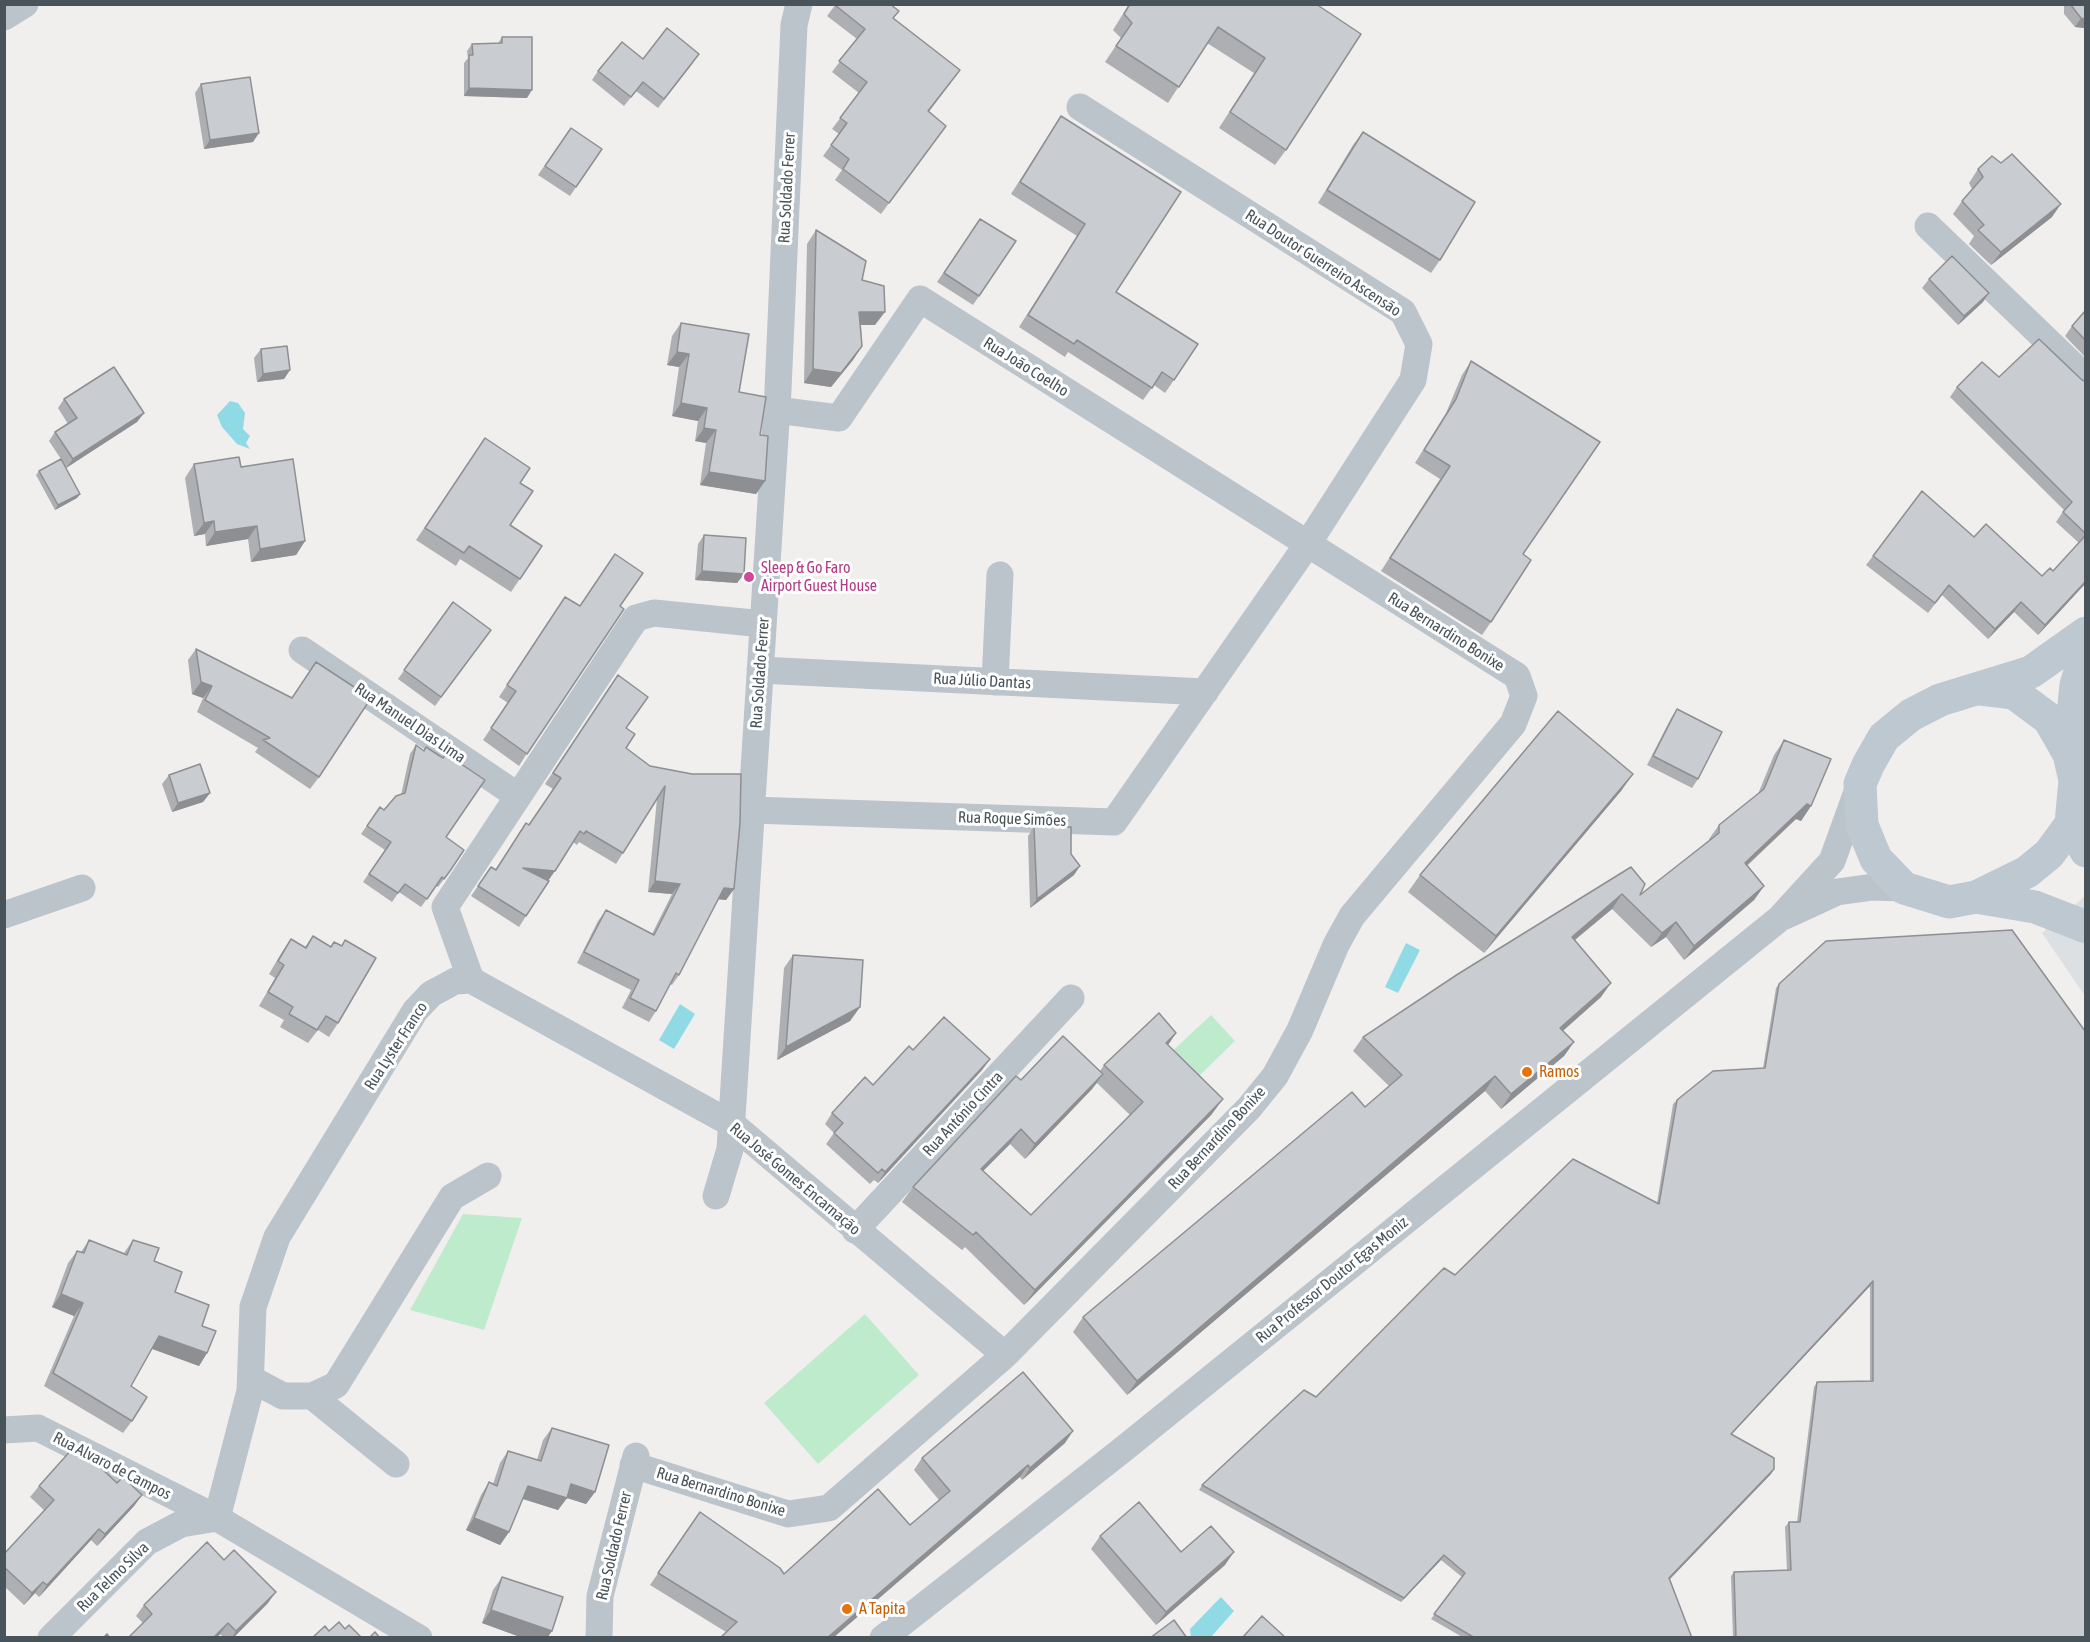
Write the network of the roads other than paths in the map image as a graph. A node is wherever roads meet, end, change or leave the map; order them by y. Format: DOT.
graph roads {
  1 [pos="25,4"];
  2 [pos="799,4"];
  3 [pos="4,17"];
  4 [pos="1080,107"];
  5 [pos="1928,226"];
  6 [pos="2085,378"];
  7 [pos="776,410"];
  8 [pos="1306,545"];
  9 [pos="1000,575"];
  10 [pos="763,624"];
  11 [pos="2085,633"];
  12 [pos="302,650"];
  13 [pos="2085,652"];
  14 [pos="760,670"];
  15 [pos="995,682"];
  16 [pos="1981,689"];
  17 [pos="1205,692"];
  18 [pos="2069,754"];
  19 [pos="1860,784"];
  20 [pos="518,796"];
  21 [pos="751,810"];
  22 [pos="2078,838"];
  23 [pos="82,888"];
  24 [pos="1904,888"];
  25 [pos="1976,897"];
  26 [pos="4,915"];
  27 [pos="1779,919"];
  28 [pos="2085,927"];
  29 [pos="471,980"];
  30 [pos="1071,999"];
  31 [pos="732,1124"];
  32 [pos="488,1176"];
  33 [pos="716,1196"];
  34 [pos="855,1230"];
  35 [pos="1005,1355"];
  36 [pos="251,1379"];
  37 [pos="312,1396"];
  38 [pos="4,1430"];
  39 [pos="635,1461"];
  40 [pos="396,1464"];
  41 [pos="217,1518"];
  42 [pos="51,1638"];
  43 [pos="419,1638"];
  44 [pos="599,1638"];
  45 [pos="883,1638"];
  1 -- 3 [label="street"];
  2 -- 7 [label="street, Rua Soldado Ferrer"];
  4 -- 8 [label="street, Rua Doutor Guerreiro Ascensão"];
  5 -- 6 [label="street"];
  7 -- 8 [label="street, Rua João Coelho"];
  7 -- 10 [label="street, Rua Soldado Ferrer"];
  8 -- 17 [label="street, Rua Doutor Guerreiro Ascensão"];
  8 -- 35 [label="street, Rua Bernardino Bonixe"];
  9 -- 15 [label="street"];
  10 -- 14 [label="street, Rua Soldado Ferrer"];
  10 -- 20 [label="street"];
  11 -- 16 [label="street"];
  12 -- 20 [label="street, Rua Manuel Dias Lima"];
  13 -- 18 [label="street"];
  14 -- 15 [label="street, Rua Júlio Dantas"];
  14 -- 21 [label="street, Rua Soldado Ferrer"];
  15 -- 17 [label="street, Rua Júlio Dantas"];
  16 -- 18 [label="street"];
  16 -- 19 [label="street"];
  17 -- 21 [label="street, Rua Roque Simões"];
  18 -- 22 [label="street"];
  19 -- 24 [label="street"];
  19 -- 27 [label="street"];
  20 -- 29 [label="street"];
  21 -- 31 [label="street, Rua Soldado Ferrer"];
  22 -- 25 [label="street"];
  23 -- 26 [label="street"];
  24 -- 25 [label="street"];
  24 -- 27 [label="street"];
  25 -- 28 [label="street"];
  27 -- 45 [label="street, Rua Professor Doutor Egas Moniz"];
  29 -- 31 [label="street, Rua José Gomes Encarnação"];
  29 -- 36 [label="street, Rua Lyster Franco"];
  30 -- 34 [label="street, Rua António Cintra"];
  31 -- 33 [label="street, Rua Soldado Ferrer"];
  31 -- 34 [label="street, Rua José Gomes Encarnação"];
  32 -- 37 [label="street"];
  34 -- 35 [label="street, Rua José Gomes Encarnação"];
  35 -- 39 [label="street, Rua Bernardino Bonixe"];
  36 -- 37 [label="street"];
  36 -- 41 [label="street, Rua Lyster Franco"];
  37 -- 40 [label="street"];
  38 -- 41 [label="street, Rua Alvaro de Campos"];
  39 -- 44 [label="street, Rua Soldado Ferrer"];
  41 -- 42 [label="street, Rua Telmo Silva"];
  41 -- 43 [label="street, Rua Alvaro de Campos"];
}
